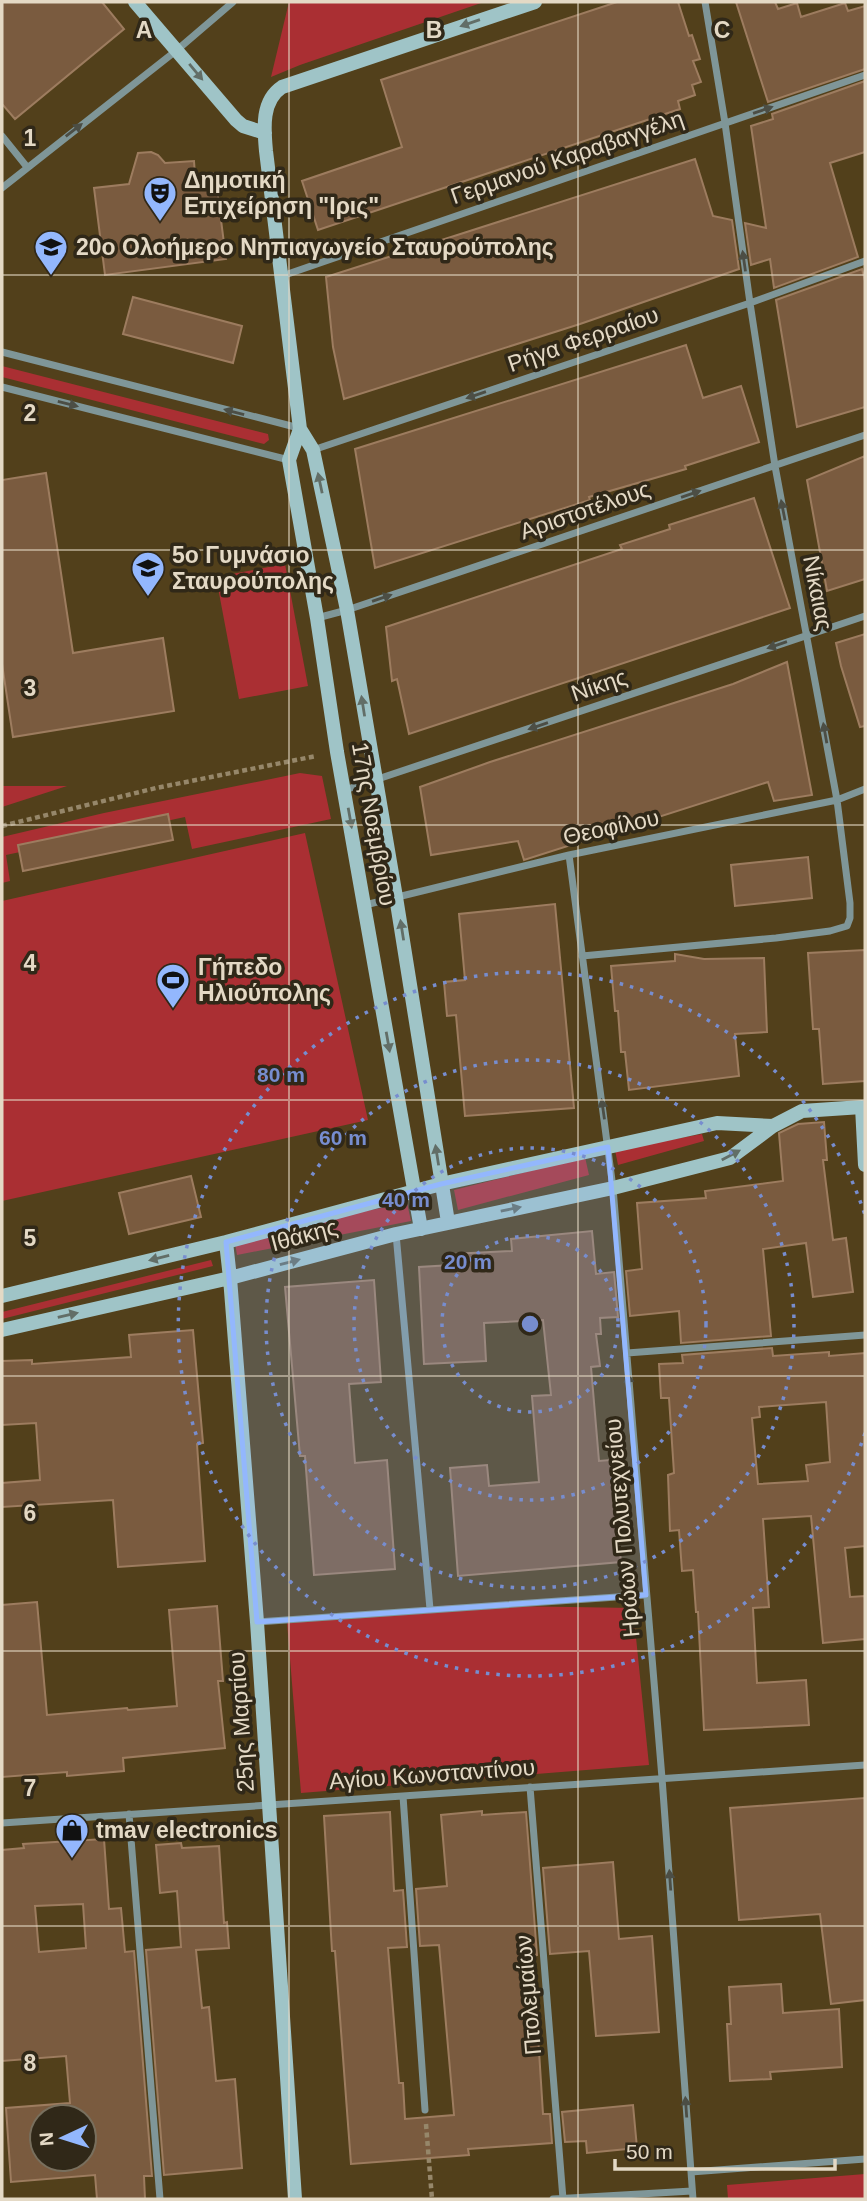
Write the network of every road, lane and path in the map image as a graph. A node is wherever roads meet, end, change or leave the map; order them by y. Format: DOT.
graph roads {
  1 [pos="135,2"];
  2 [pos="233,2"];
  3 [pos="535,2"];
  4 [pos="705,2"];
  5 [pos="177,50"];
  6 [pos="865,75"];
  7 [pos="726,123"];
  8 [pos="265,133"];
  9 [pos="2,136"];
  10 [pos="27,167"];
  11 [pos="2,188"];
  12 [pos="865,261"];
  13 [pos="282,276"];
  14 [pos="750,303"];
  15 [pos="2,352"];
  16 [pos="2,387"];
  17 [pos="300,429"];
  18 [pos="865,435"];
  19 [pos="313,450"];
  20 [pos="289,460"];
  21 [pos="775,466"];
  22 [pos="347,610"];
  23 [pos="865,616"];
  24 [pos="317,618"];
  25 [pos="806,636"];
  26 [pos="337,752"];
  27 [pos="375,780"];
  28 [pos="865,789"];
  29 [pos="345,790"];
  30 [pos="837,800"];
  31 [pos="2,826"];
  32 [pos="569,855"];
  33 [pos="396,897"];
  34 [pos="365,905"];
  35 [pos="582,956"];
  36 [pos="864,1107"];
  37 [pos="773,1126"];
  38 [pos="608,1147"];
  39 [pos="865,1165"];
  40 [pos="441,1184"];
  41 [pos="613,1188"];
  42 [pos="414,1192"];
  43 [pos="448,1222"];
  44 [pos="421,1229"];
  45 [pos="396,1234"];
  46 [pos="226,1242"];
  47 [pos="230,1278"];
  48 [pos="2,1296"];
  49 [pos="2,1330"];
  50 [pos="865,1335"];
  51 [pos="627,1353"];
  52 [pos="646,1595"];
  53 [pos="430,1609"];
  54 [pos="257,1622"];
  55 [pos="865,1765"];
  56 [pos="662,1778"];
  57 [pos="530,1787"];
  58 [pos="403,1796"];
  59 [pos="269,1805"];
  60 [pos="130,1814"];
  61 [pos="2,1823"];
  62 [pos="425,2110"];
  63 [pos="865,2159"];
  64 [pos="691,2172"];
  65 [pos="693,2195"];
  66 [pos="160,2199"];
  67 [pos="295,2199"];
  68 [pos="432,2199"];
  69 [pos="553,2199"];
  70 [pos="563,2199"];
  1 -- 5 [label="street"];
  2 -- 5 [label="street"];
  3 -- 8 [label="street, 17ης Νοεμβρίου, one-way"];
  4 -- 7 [label="street, Νίκαιας"];
  5 -- 8 [label="street, one-way"];
  10 -- 5 [label="street, one-way"];
  7 -- 6 [label="street, Γερμανού Καραβαγγέλη, one-way"];
  7 -- 13 [label="street, Γερμανού Καραβαγγέλη"];
  14 -- 7 [label="street, Νίκαιας, one-way"];
  8 -- 13 [label="street, 17ης Νοεμβρίου"];
  9 -- 10 [label="street"];
  10 -- 11 [label="street"];
  12 -- 14 [label="street, Ρήγα Φερραίου"];
  13 -- 17 [label="street, 17ης Νοεμβρίου"];
  14 -- 19 [label="street, Ρήγα Φερραίου, one-way"];
  14 -- 21 [label="street, Νίκαιας"];
  17 -- 15 [label="street, one-way"];
  16 -- 20 [label="street, one-way"];
  17 -- 19 [label="street, 17ης Νοεμβρίου"];
  17 -- 20 [label="street, 17ης Νοεμβρίου"];
  18 -- 21 [label="street, Αριστοτέλους"];
  22 -- 19 [label="street, 17ης Νοεμβρίου, one-way"];
  20 -- 24 [label="street, 17ης Νοεμβρίου"];
  22 -- 21 [label="street, Αριστοτέλους, one-way"];
  25 -- 21 [label="street, Νίκαιας, one-way"];
  22 -- 24 [label="street, Αριστοτέλους"];
  27 -- 22 [label="street, 17ης Νοεμβρίου, one-way"];
  23 -- 25 [label="street, Νίκης"];
  24 -- 26 [label="street, 17ης Νοεμβρίου"];
  25 -- 27 [label="street, Νίκης, one-way"];
  30 -- 25 [label="street, Νίκαιας, one-way"];
  26 -- 29 [label="street, 17ης Νοεμβρίου"];
  26 -- 31 [label="path"];
  27 -- 29 [label="street, Νίκης"];
  27 -- 33 [label="street, 17ης Νοεμβρίου"];
  28 -- 30 [label="street, Θεοφίλου"];
  29 -- 34 [label="street, 17ης Νοεμβρίου, one-way"];
  30 -- 32 [label="street, Θεοφίλου"];
  30 -- 35 [label="street, Νίκαιας"];
  32 -- 33 [label="street, Θεοφίλου"];
  32 -- 35 [label="street, Ηρώων Πολυτεχνείου"];
  33 -- 34 [label="street, Θεοφίλου"];
  40 -- 33 [label="street, 17ης Νοεμβρίου, one-way"];
  34 -- 42 [label="street, 17ης Νοεμβρίου, one-way"];
  38 -- 35 [label="street, Ηρώων Πολυτεχνείου, one-way"];
  36 -- 37 [label="street, Ιθάκης"];
  36 -- 39 [label="street"];
  37 -- 38 [label="street, Ιθάκης"];
  41 -- 37 [label="street, Ιθάκης, one-way"];
  38 -- 40 [label="street, Ιθάκης"];
  38 -- 41 [label="street, Ηρώων Πολυτεχνείου"];
  40 -- 42 [label="street, Ιθάκης"];
  40 -- 43 [label="street, 17ης Νοεμβρίου"];
  43 -- 41 [label="street, Ιθάκης, one-way"];
  41 -- 51 [label="street, Ηρώων Πολυτεχνείου"];
  42 -- 44 [label="street, 17ης Νοεμβρίου"];
  42 -- 46 [label="street, Ιθάκης"];
  43 -- 44 [label="street, Ιθάκης"];
  44 -- 45 [label="street, Ιθάκης"];
  47 -- 45 [label="street, Ιθάκης, one-way"];
  45 -- 53 [label="street"];
  46 -- 47 [label="street, 25ης Μαρτίου"];
  46 -- 48 [label="street, Ιθάκης, one-way"];
  49 -- 47 [label="street, Ιθάκης, one-way"];
  47 -- 54 [label="street, 25ης Μαρτίου"];
  50 -- 51 [label="street"];
  52 -- 51 [label="street, Ηρώων Πολυτεχνείου, one-way"];
  52 -- 53 [label="street"];
  52 -- 56 [label="street, Ηρώων Πολυτεχνείου"];
  53 -- 54 [label="street"];
  54 -- 59 [label="street, 25ης Μαρτίου"];
  55 -- 56 [label="street, Αγίου Κωνσταντίνου"];
  56 -- 57 [label="street, Αγίου Κωνσταντίνου"];
  64 -- 56 [label="street, Ηρώων Πολυτεχνείου, one-way"];
  57 -- 58 [label="street, Αγίου Κωνσταντίνου"];
  57 -- 70 [label="street, Πτολεμαίων"];
  58 -- 59 [label="street, Αγίου Κωνσταντίνου"];
  58 -- 62 [label="street"];
  59 -- 60 [label="street, Αγίου Κωνσταντίνου"];
  59 -- 67 [label="street, 25ης Μαρτίου"];
  60 -- 61 [label="street, Αγίου Κωνσταντίνου"];
  60 -- 66 [label="street"];
  62 -- 68 [label="path"];
  63 -- 64 [label="street"];
  64 -- 65 [label="street, Ηρώων Πολυτεχνείου"];
  65 -- 70 [label="street"];
  69 -- 70 [label="street"];
}
